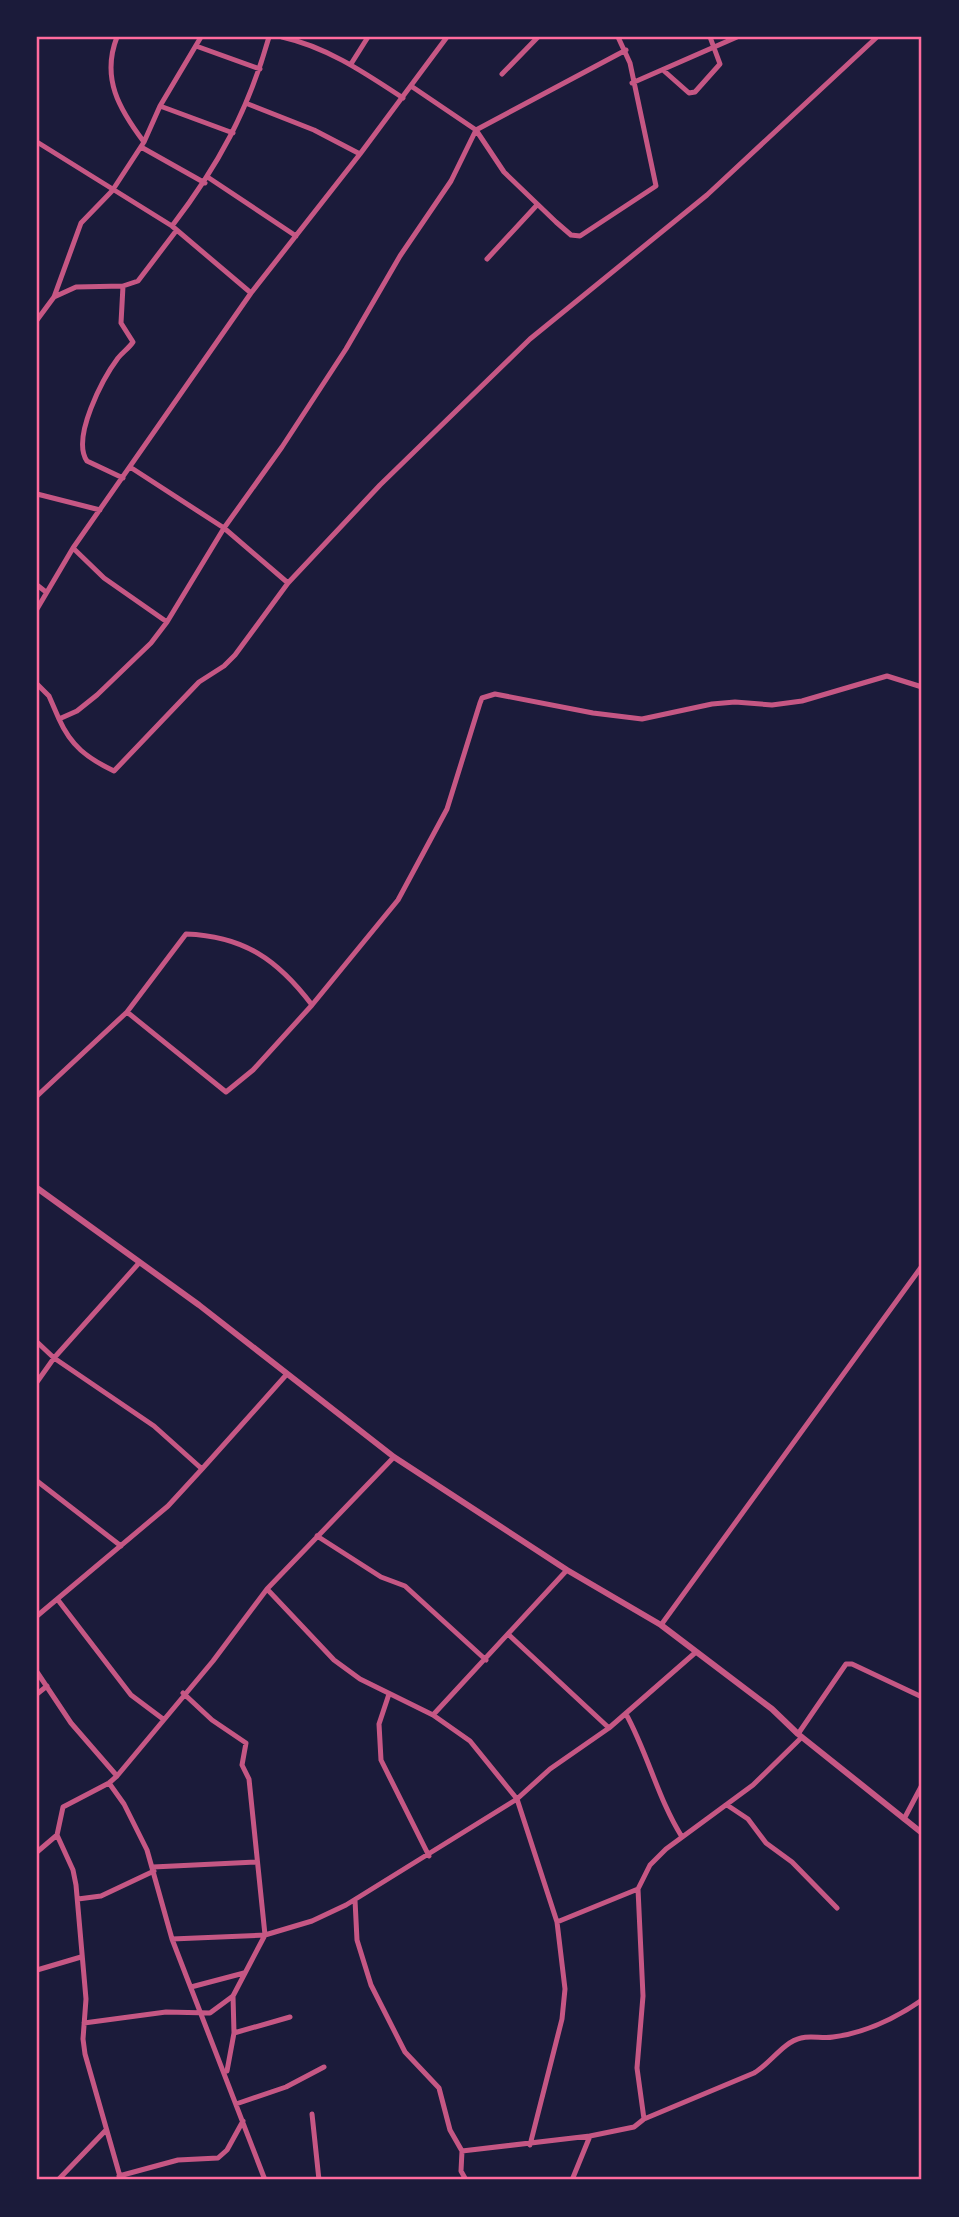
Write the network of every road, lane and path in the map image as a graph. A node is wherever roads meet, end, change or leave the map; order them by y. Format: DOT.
graph roads {
  1 [pos="117,37"];
  2 [pos="201,37"];
  3 [pos="269,37"];
  4 [pos="282,37"];
  5 [pos="368,37"];
  6 [pos="447,37"];
  7 [pos="538,37"];
  8 [pos="618,37"];
  9 [pos="710,37"];
  10 [pos="737,37"];
  11 [pos="877,37"];
  12 [pos="301,39"];
  13 [pos="196,46"];
  14 [pos="713,48"];
  15 [pos="626,50"];
  16 [pos="351,64"];
  17 [pos="260,69"];
  18 [pos="663,70"];
  19 [pos="502,74"];
  20 [pos="632,83"];
  21 [pos="411,86"];
  22 [pos="403,98"];
  23 [pos="248,104"];
  24 [pos="160,106"];
  25 [pos="476,130"];
  26 [pos="233,133"];
  27 [pos="37,142"];
  28 [pos="142,144"];
  29 [pos="360,154"];
  30 [pos="207,181"];
  31 [pos="112,191"];
  32 [pos="537,205"];
  33 [pos="174,229"];
  34 [pos="296,236"];
  35 [pos="487,259"];
  36 [pos="123,286"];
  37 [pos="251,293"];
  38 [pos="54,297"];
  39 [pos="37,320"];
  40 [pos="130,467"];
  41 [pos="123,478"];
  42 [pos="37,494"];
  43 [pos="100,510"];
  44 [pos="224,528"];
  45 [pos="73,548"];
  46 [pos="288,583"];
  47 [pos="37,584"];
  48 [pos="46,592"];
  49 [pos="37,609"];
  50 [pos="167,622"];
  51 [pos="37,684"];
  52 [pos="922,687"];
  53 [pos="59,719"];
  54 [pos="312,1005"];
  55 [pos="127,1013"];
  56 [pos="37,1096"];
  57 [pos="37,1188"];
  58 [pos="139,1264"];
  59 [pos="922,1266"];
  60 [pos="37,1342"];
  61 [pos="54,1358"];
  62 [pos="287,1374"];
  63 [pos="37,1382"];
  64 [pos="394,1457"];
  65 [pos="202,1469"];
  66 [pos="37,1481"];
  67 [pos="317,1536"];
  68 [pos="121,1546"];
  69 [pos="567,1570"];
  70 [pos="267,1589"];
  71 [pos="58,1600"];
  72 [pos="37,1616"];
  73 [pos="661,1625"];
  74 [pos="509,1634"];
  75 [pos="695,1652"];
  76 [pos="486,1660"];
  77 [pos="37,1672"];
  78 [pos="47,1686"];
  79 [pos="183,1693"];
  80 [pos="389,1694"];
  81 [pos="37,1695"];
  82 [pos="922,1697"];
  83 [pos="626,1714"];
  84 [pos="433,1716"];
  85 [pos="163,1719"];
  86 [pos="609,1728"];
  87 [pos="800,1736"];
  88 [pos="117,1776"];
  89 [pos="109,1783"];
  90 [pos="922,1785"];
  91 [pos="517,1799"];
  92 [pos="727,1805"];
  93 [pos="904,1819"];
  94 [pos="922,1833"];
  95 [pos="57,1835"];
  96 [pos="682,1837"];
  97 [pos="37,1852"];
  98 [pos="429,1856"];
  99 [pos="256,1862"];
  100 [pos="153,1869"];
  101 [pos="638,1889"];
  102 [pos="78,1899"];
  103 [pos="355,1900"];
  104 [pos="837,1908"];
  105 [pos="558,1922"];
  106 [pos="265,1935"];
  107 [pos="172,1939"];
  108 [pos="81,1957"];
  109 [pos="37,1970"];
  110 [pos="244,1973"];
  111 [pos="191,1987"];
  112 [pos="233,1996"];
  113 [pos="922,2000"];
  114 [pos="195,2004"];
  115 [pos="186,2012"];
  116 [pos="199,2014"];
  117 [pos="290,2017"];
  118 [pos="84,2023"];
  119 [pos="234,2033"];
  120 [pos="324,2067"];
  121 [pos="226,2073"];
  122 [pos="236,2104"];
  123 [pos="312,2113"];
  124 [pos="644,2119"];
  125 [pos="243,2121"];
  126 [pos="106,2130"];
  127 [pos="590,2136"];
  128 [pos="530,2145"];
  129 [pos="462,2151"];
  130 [pos="120,2178"];
  131 [pos="58,2180"];
  132 [pos="265,2180"];
  133 [pos="319,2180"];
  134 [pos="466,2180"];
  135 [pos="572,2180"];
  1 -- 28 [label="street"];
  2 -- 13 [label="street"];
  3 -- 17 [label="street"];
  4 -- 12 [label="street"];
  5 -- 16 [label="street"];
  6 -- 21 [label="street"];
  7 -- 19 [label="street"];
  8 -- 15 [label="street"];
  9 -- 14 [label="street"];
  10 -- 14 [label="street"];
  11 -- 46 [label="street"];
  12 -- 16 [label="street"];
  13 -- 17 [label="street"];
  13 -- 24 [label="street"];
  14 -- 18 [label="street"];
  14 -- 18 [label="street"];
  15 -- 20 [label="street"];
  15 -- 25 [label="street"];
  16 -- 22 [label="street"];
  17 -- 23 [label="street"];
  18 -- 20 [label="street"];
  20 -- 32 [label="street"];
  21 -- 22 [label="street"];
  21 -- 25 [label="street"];
  22 -- 29 [label="street"];
  23 -- 26 [label="street"];
  23 -- 29 [label="street"];
  24 -- 26 [label="street"];
  24 -- 28 [label="street"];
  25 -- 32 [label="street"];
  25 -- 44 [label="street"];
  26 -- 30 [label="street"];
  27 -- 31 [label="street"];
  28 -- 30 [label="street"];
  28 -- 31 [label="street"];
  29 -- 34 [label="street"];
  30 -- 33 [label="street"];
  30 -- 34 [label="street"];
  31 -- 33 [label="street"];
  31 -- 38 [label="street"];
  32 -- 35 [label="street"];
  33 -- 36 [label="street"];
  33 -- 37 [label="street"];
  34 -- 37 [label="street"];
  36 -- 38 [label="street"];
  36 -- 41 [label="street"];
  37 -- 40 [label="street"];
  38 -- 39 [label="street"];
  40 -- 41 [label="street"];
  40 -- 44 [label="street"];
  41 -- 43 [label="street"];
  42 -- 43 [label="street"];
  43 -- 45 [label="street"];
  44 -- 46 [label="street"];
  44 -- 50 [label="street"];
  45 -- 48 [label="street"];
  45 -- 50 [label="street"];
  46 -- 53 [label="street"];
  47 -- 48 [label="street"];
  48 -- 49 [label="street"];
  50 -- 53 [label="street"];
  51 -- 53 [label="street"];
  52 -- 54 [label="street"];
  54 -- 55 [label="street"];
  54 -- 55 [label="street"];
  55 -- 56 [label="street"];
  57 -- 58 [label="street"];
  58 -- 61 [label="street"];
  58 -- 62 [label="street"];
  59 -- 73 [label="street"];
  60 -- 61 [label="street"];
  61 -- 63 [label="street"];
  61 -- 65 [label="street"];
  62 -- 64 [label="street"];
  62 -- 65 [label="street"];
  64 -- 67 [label="street"];
  64 -- 69 [label="street"];
  65 -- 68 [label="street"];
  66 -- 68 [label="street"];
  67 -- 70 [label="street"];
  67 -- 76 [label="street"];
  68 -- 71 [label="street"];
  69 -- 73 [label="street"];
  69 -- 74 [label="street"];
  70 -- 79 [label="street"];
  70 -- 80 [label="street"];
  71 -- 72 [label="street"];
  71 -- 85 [label="street"];
  73 -- 75 [label="street"];
  74 -- 76 [label="street"];
  74 -- 86 [label="street"];
  75 -- 83 [label="street"];
  75 -- 87 [label="street"];
  76 -- 84 [label="street"];
  77 -- 78 [label="street"];
  78 -- 81 [label="street"];
  78 -- 88 [label="street"];
  79 -- 85 [label="street"];
  79 -- 99 [label="street"];
  80 -- 84 [label="street"];
  80 -- 98 [label="street"];
  82 -- 87 [label="street"];
  83 -- 86 [label="street"];
  83 -- 96 [label="street"];
  84 -- 91 [label="street"];
  85 -- 88 [label="street"];
  86 -- 91 [label="street"];
  87 -- 92 [label="street"];
  87 -- 93 [label="street"];
  88 -- 89 [label="street"];
  89 -- 95 [label="street"];
  89 -- 100 [label="street"];
  90 -- 93 [label="street"];
  91 -- 98 [label="street"];
  91 -- 105 [label="street"];
  92 -- 96 [label="street"];
  92 -- 104 [label="street"];
  93 -- 94 [label="street"];
  95 -- 97 [label="street"];
  95 -- 102 [label="street"];
  96 -- 101 [label="street"];
  98 -- 103 [label="street"];
  99 -- 100 [label="street"];
  99 -- 106 [label="street"];
  100 -- 102 [label="street"];
  100 -- 107 [label="street"];
  101 -- 105 [label="street"];
  101 -- 124 [label="street"];
  102 -- 108 [label="street"];
  103 -- 106 [label="street"];
  103 -- 129 [label="street"];
  105 -- 128 [label="street"];
  106 -- 107 [label="street"];
  106 -- 110 [label="street"];
  107 -- 111 [label="street"];
  108 -- 109 [label="street"];
  108 -- 118 [label="street"];
  110 -- 111 [label="street"];
  110 -- 112 [label="street"];
  111 -- 114 [label="street"];
  112 -- 116 [label="street"];
  112 -- 119 [label="street"];
  113 -- 124 [label="street"];
  114 -- 115 [label="street"];
  114 -- 116 [label="street"];
  115 -- 116 [label="street"];
  115 -- 118 [label="street"];
  116 -- 121 [label="street"];
  117 -- 119 [label="street"];
  118 -- 126 [label="street"];
  119 -- 121 [label="street"];
  120 -- 122 [label="street"];
  121 -- 122 [label="street"];
  122 -- 125 [label="street"];
  123 -- 133 [label="street"];
  124 -- 127 [label="street"];
  125 -- 130 [label="street"];
  125 -- 132 [label="street"];
  126 -- 130 [label="street"];
  126 -- 131 [label="street"];
  127 -- 128 [label="street"];
  127 -- 135 [label="street"];
  128 -- 129 [label="street"];
  129 -- 134 [label="street"];
}
